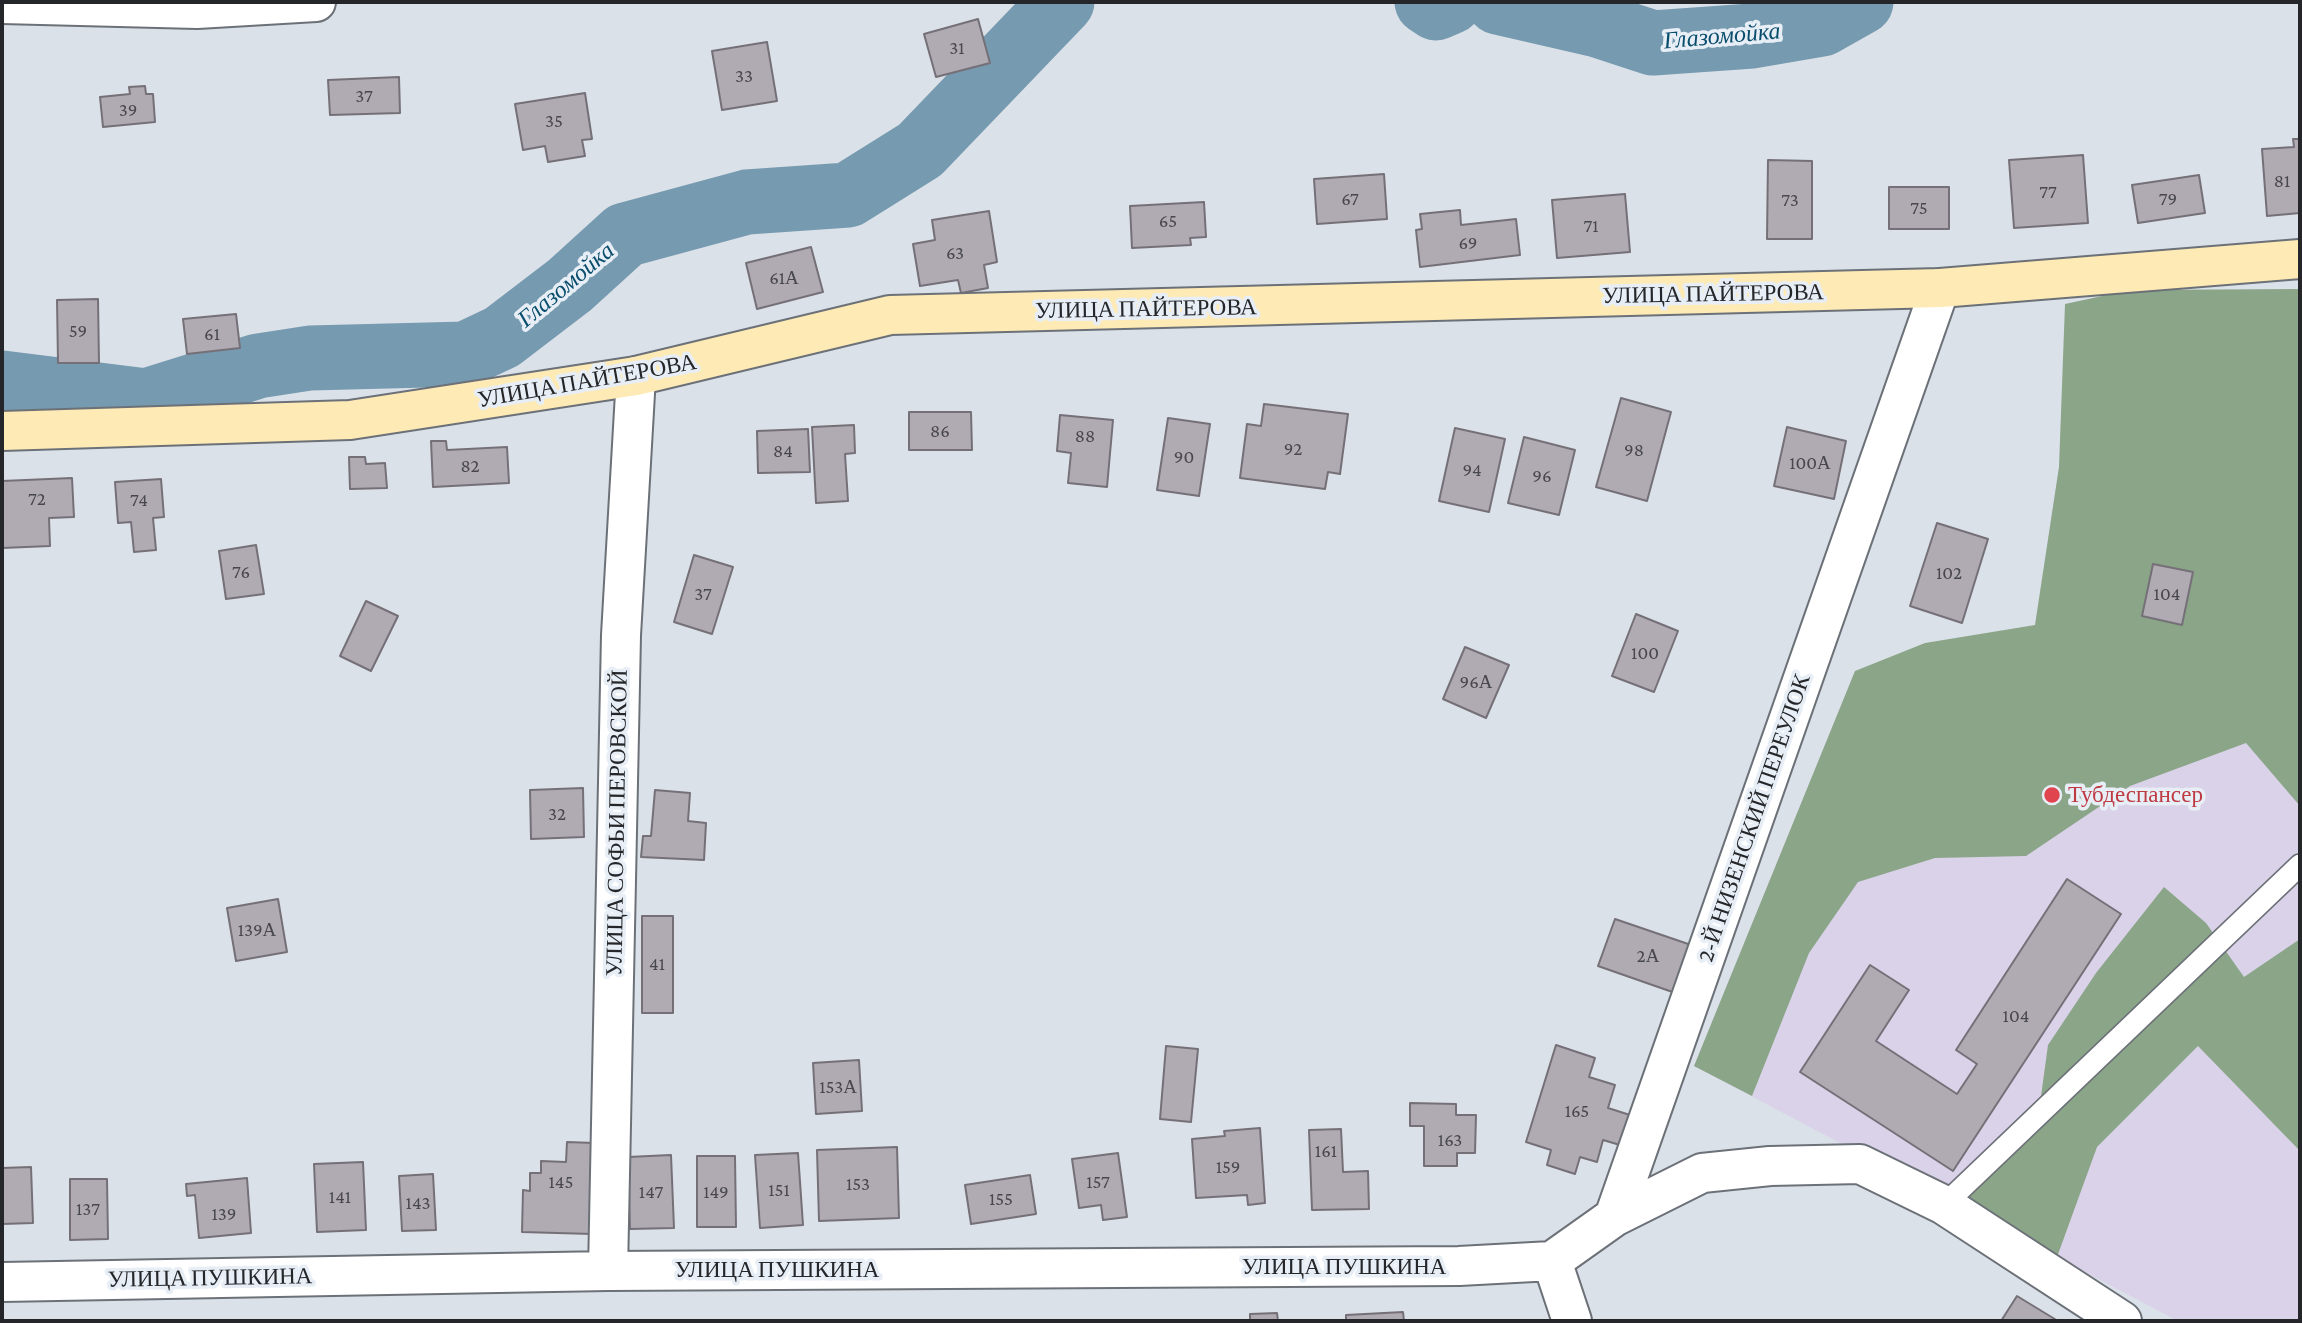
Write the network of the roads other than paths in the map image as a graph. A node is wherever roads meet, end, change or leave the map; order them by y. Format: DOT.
graph roads {
  1 [pos="316,2"];
  2 [pos="2,4"];
  3 [pos="99,4"];
  4 [pos="2300,259"];
  5 [pos="1940,288"];
  6 [pos="636,376"];
  7 [pos="2,431"];
  8 [pos="2300,864"];
  9 [pos="1944,1205"];
  10 [pos="1614,1217"];
  11 [pos="1552,1261"];
  12 [pos="608,1271"];
  13 [pos="2,1282"];
  14 [pos="1572,1321"];
  15 [pos="2122,1321"];
  1 -- 3 [label="street"];
  2 -- 3 [label="street"];
  4 -- 5 [label="main road, УЛИЦА ПАЙТЕРОВА"];
  5 -- 6 [label="main road, УЛИЦА ПАЙТЕРОВА"];
  5 -- 10 [label="street, 2-Й НИЗЕНСКИЙ ПЕРЕУЛОК"];
  6 -- 7 [label="main road, УЛИЦА ПАЙТЕРОВА"];
  6 -- 12 [label="street, УЛИЦА СОФЬИ ПЕРОВСКОЙ"];
  8 -- 9 [label="lane"];
  9 -- 10 [label="street"];
  9 -- 15 [label="street"];
  10 -- 11 [label="street"];
  11 -- 12 [label="street, УЛИЦА ПУШКИНА"];
  11 -- 14 [label="street"];
  12 -- 13 [label="street, УЛИЦА ПУШКИНА"];
}
